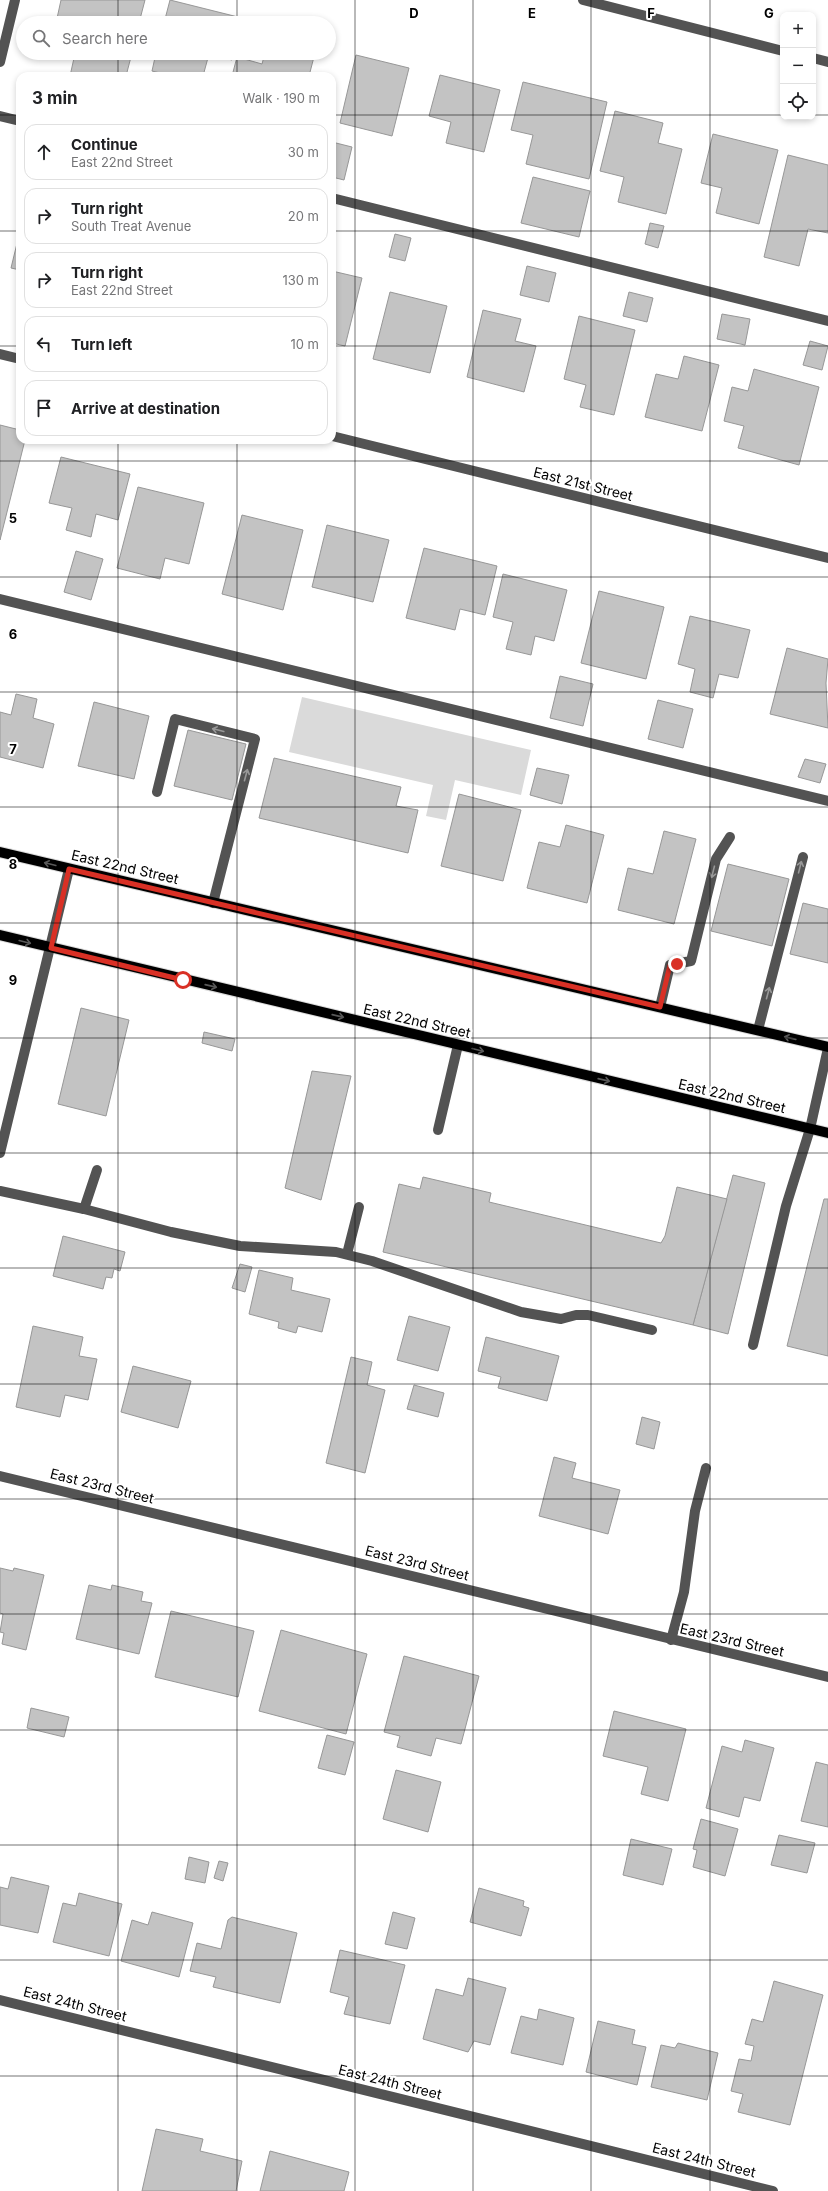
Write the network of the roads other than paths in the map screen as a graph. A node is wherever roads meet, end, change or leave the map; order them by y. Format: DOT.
graph roads {
  1 [pos="15,0"];
  2 [pos="583,0"];
  3 [pos="780,50"];
  4 [pos="816,59"];
  5 [pos="0,62"];
  6 [pos="828,62"];
  7 [pos="0,116"];
  8 [pos="16,120"];
  9 [pos="336,199"];
  10 [pos="828,321"];
  11 [pos="0,354"];
  12 [pos="16,358"];
  13 [pos="336,437"];
  14 [pos="828,558"];
  15 [pos="0,598"];
  16 [pos="157,792"];
  17 [pos="828,801"];
  18 [pos="730,837"];
  19 [pos="0,852"];
  20 [pos="803,857"];
  21 [pos="69,869"];
  22 [pos="213,903"];
  23 [pos="0,935"];
  24 [pos="51,948"];
  25 [pos="660,1007"];
  26 [pos="758,1030"];
  27 [pos="458,1045"];
  28 [pos="828,1047"];
  29 [pos="810,1129"];
  30 [pos="438,1130"];
  31 [pos="828,1133"];
  32 [pos="0,1153"];
  33 [pos="96,1170"];
  34 [pos="0,1191"];
  35 [pos="359,1207"];
  36 [pos="84,1209"];
  37 [pos="347,1254"];
  38 [pos="652,1330"];
  39 [pos="753,1345"];
  40 [pos="706,1468"];
  41 [pos="0,1476"];
  42 [pos="671,1640"];
  43 [pos="828,1677"];
  44 [pos="0,2000"];
  45 [pos="773,2191"];
  1 -- 5 [label="street"];
  2 -- 3 [label="street"];
  4 -- 6 [label="street"];
  7 -- 8 [label="street"];
  9 -- 10 [label="street"];
  11 -- 12 [label="street"];
  13 -- 14 [label="street, East 21st Street"];
  15 -- 17 [label="street"];
  22 -- 16 [label="street, one-way"];
  18 -- 25 [label="street, one-way"];
  21 -- 19 [label="main road, East 22nd Street, one-way"];
  26 -- 20 [label="street, one-way"];
  21 -- 22 [label="main road, East 22nd Street"];
  21 -- 24 [label="street"];
  22 -- 25 [label="main road, East 22nd Street"];
  23 -- 24 [label="main road, East 22nd Street, one-way"];
  24 -- 27 [label="main road, East 22nd Street, one-way"];
  24 -- 32 [label="street"];
  25 -- 26 [label="main road, East 22nd Street"];
  28 -- 26 [label="main road, East 22nd Street, one-way"];
  27 -- 29 [label="main road, East 22nd Street, one-way"];
  27 -- 30 [label="street"];
  28 -- 29 [label="street"];
  29 -- 31 [label="main road, East 22nd Street"];
  29 -- 39 [label="street"];
  33 -- 36 [label="street"];
  34 -- 36 [label="street"];
  35 -- 37 [label="street"];
  36 -- 37 [label="street"];
  37 -- 38 [label="street"];
  40 -- 42 [label="street"];
  41 -- 42 [label="street, East 23rd Street"];
  42 -- 43 [label="street, East 23rd Street"];
  44 -- 45 [label="street, East 24th Street"];
}
